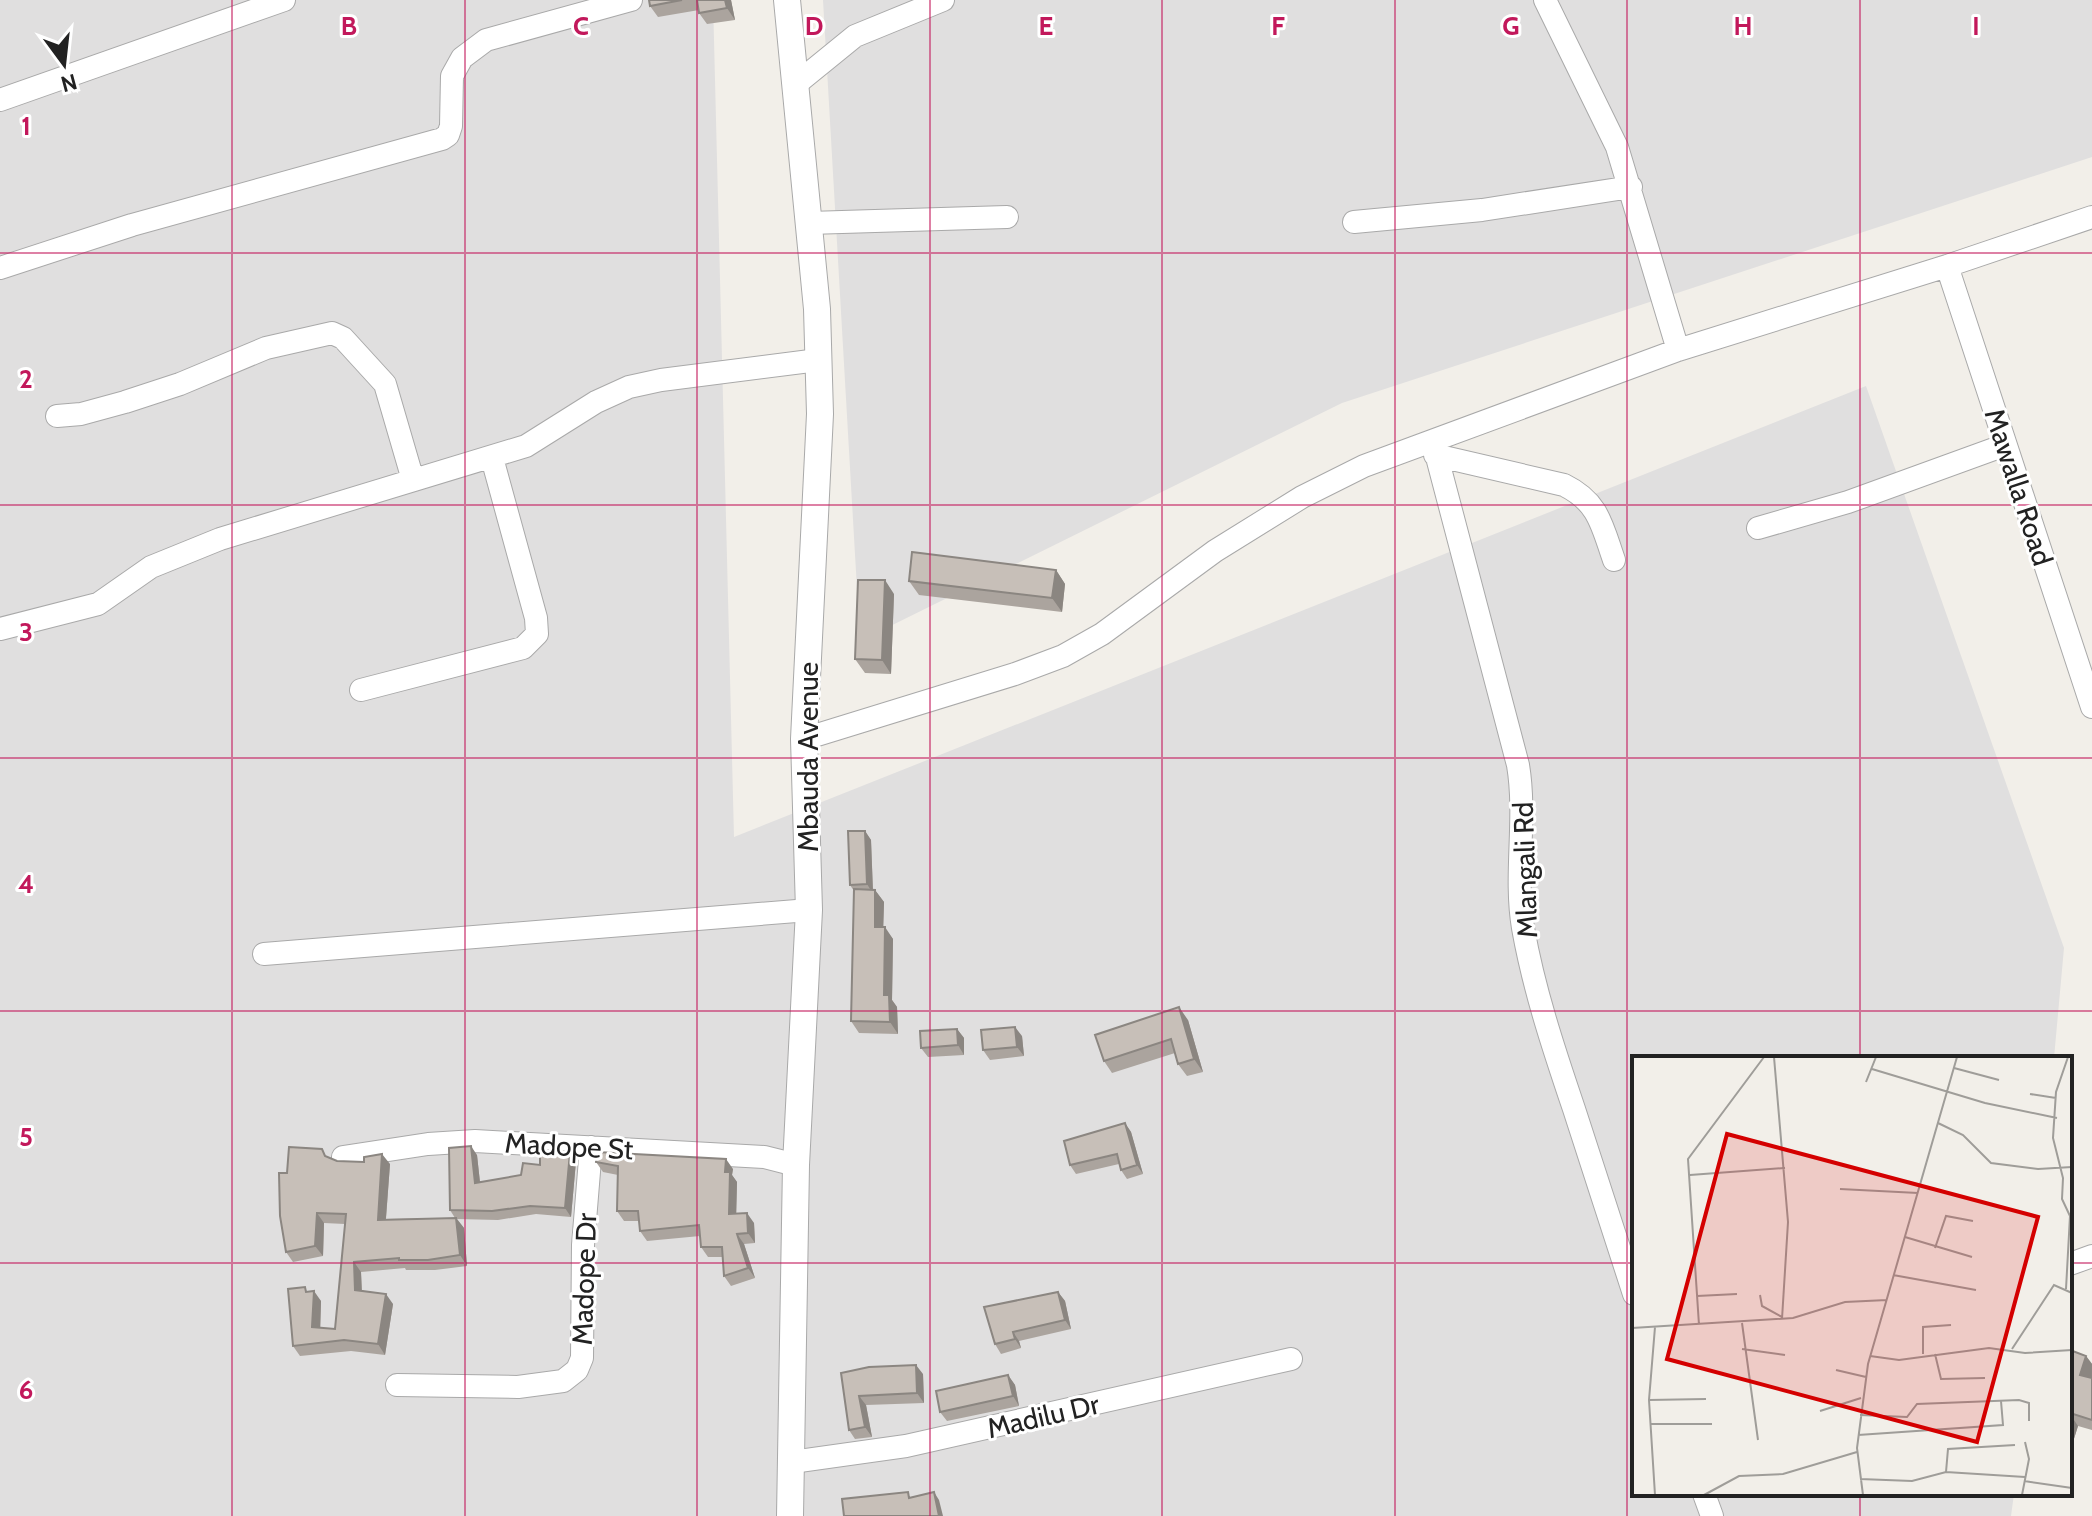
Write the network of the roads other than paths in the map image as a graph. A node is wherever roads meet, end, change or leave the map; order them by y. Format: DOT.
graph roads {
  1 [pos="284,0"];
  2 [pos="631,0"];
  3 [pos="787,0"];
  4 [pos="943,0"];
  5 [pos="1545,0"];
  6 [pos="796,84"];
  7 [pos="0,100"];
  8 [pos="1631,187"];
  9 [pos="1007,217"];
  10 [pos="2092,217"];
  11 [pos="1354,222"];
  12 [pos="809,223"];
  13 [pos="1947,266"];
  14 [pos="0,268"];
  15 [pos="1678,350"];
  16 [pos="818,360"];
  17 [pos="57,416"];
  18 [pos="2005,445"];
  19 [pos="1434,448"];
  20 [pos="492,458"];
  21 [pos="413,480"];
  22 [pos="1758,528"];
  23 [pos="1614,560"];
  24 [pos="0,629"];
  25 [pos="361,690"];
  26 [pos="2092,707"];
  27 [pos="804,739"];
  28 [pos="809,910"];
  29 [pos="264,954"];
  30 [pos="591,1147"];
  31 [pos="343,1157"];
  32 [pos="796,1165"];
  33 [pos="2092,1256"];
  34 [pos="2072,1263"];
  35 [pos="1632,1288"];
  36 [pos="1291,1359"];
  37 [pos="397,1385"];
  38 [pos="792,1462"];
  39 [pos="1705,1496"];
  40 [pos="790,1516"];
  41 [pos="1712,1516"];
  1 -- 7 [label="street"];
  2 -- 14 [label="street"];
  3 -- 6 [label="street, Mbauda Avenue"];
  4 -- 6 [label="street"];
  5 -- 8 [label="street"];
  6 -- 12 [label="street, Mbauda Avenue"];
  8 -- 11 [label="street"];
  8 -- 15 [label="street"];
  9 -- 12 [label="street"];
  10 -- 13 [label="street"];
  12 -- 16 [label="street, Mbauda Avenue"];
  13 -- 15 [label="street"];
  13 -- 18 [label="street, Mawalla Road"];
  15 -- 19 [label="street"];
  16 -- 20 [label="street"];
  16 -- 27 [label="street, Mbauda Avenue"];
  17 -- 21 [label="street"];
  18 -- 22 [label="street"];
  18 -- 26 [label="street, Mawalla Road"];
  19 -- 23 [label="street"];
  19 -- 27 [label="street"];
  19 -- 35 [label="street, Mlangali Rd"];
  20 -- 21 [label="street"];
  20 -- 25 [label="street"];
  21 -- 24 [label="street"];
  27 -- 28 [label="street, Mbauda Avenue"];
  28 -- 29 [label="street"];
  28 -- 32 [label="street, Mbauda Avenue"];
  30 -- 31 [label="street, Madope St"];
  30 -- 32 [label="street, Madope St"];
  30 -- 37 [label="street, Madope Dr"];
  32 -- 38 [label="street, Mbauda Avenue"];
  33 -- 34 [label="street"];
  36 -- 38 [label="street, Madilu Dr"];
  38 -- 40 [label="street, Mbauda Avenue"];
  39 -- 41 [label="street"];
}
